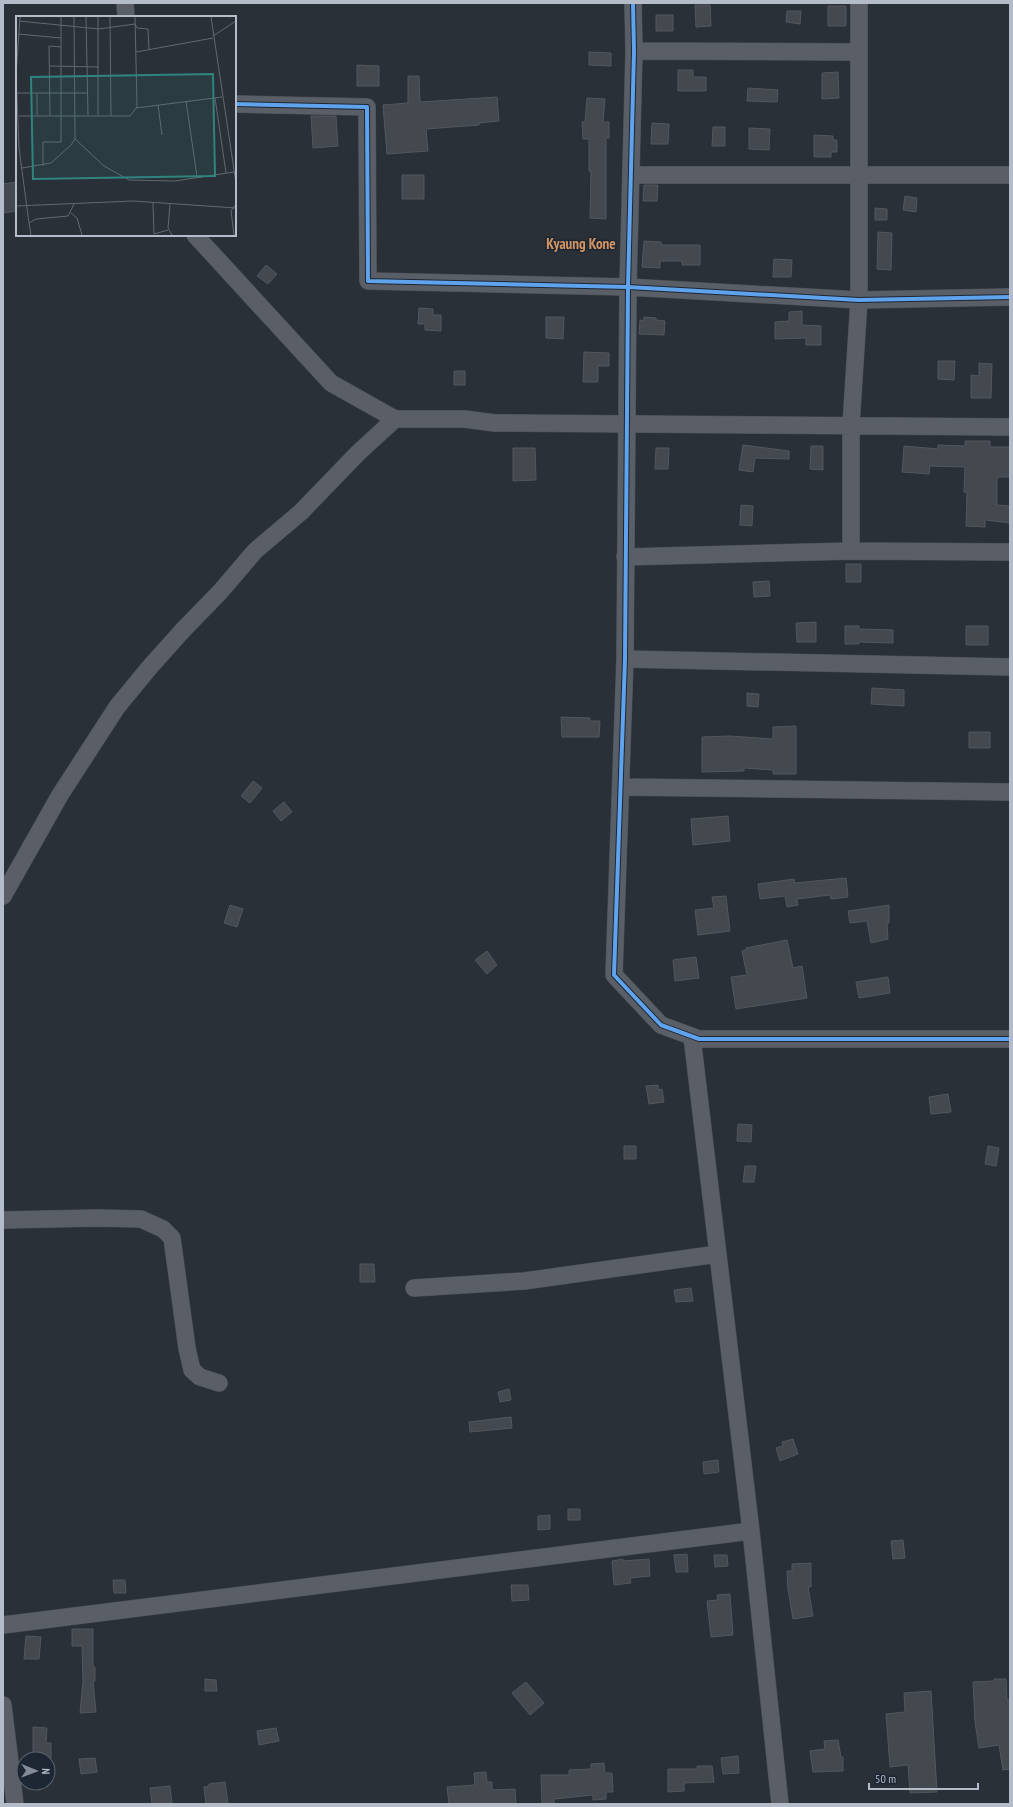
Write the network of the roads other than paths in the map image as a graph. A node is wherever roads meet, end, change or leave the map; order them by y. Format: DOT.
graph roads {
  1 [pos="125,3"];
  2 [pos="633,3"];
  3 [pos="859,3"];
  4 [pos="126,16"];
  5 [pos="634,51"];
  6 [pos="858,52"];
  7 [pos="236,104"];
  8 [pos="858,174"];
  9 [pos="631,175"];
  10 [pos="1010,175"];
  11 [pos="196,236"];
  12 [pos="628,287"];
  13 [pos="1010,297"];
  14 [pos="859,300"];
  15 [pos="395,419"];
  16 [pos="626,423"];
  17 [pos="851,425"];
  18 [pos="1010,427"];
  19 [pos="851,551"];
  20 [pos="1010,552"];
  21 [pos="625,558"];
  22 [pos="625,659"];
  23 [pos="1010,667"];
  24 [pos="621,787"];
  25 [pos="1010,792"];
  26 [pos="3,896"];
  27 [pos="692,1037"];
  28 [pos="1010,1039"];
  29 [pos="3,1220"];
  30 [pos="718,1254"];
  31 [pos="414,1288"];
  32 [pos="219,1383"];
  33 [pos="751,1532"];
  34 [pos="3,1625"];
  35 [pos="3,1705"];
  36 [pos="16,1804"];
  37 [pos="780,1804"];
  1 -- 4 [label="street"];
  2 -- 5 [label="street"];
  3 -- 6 [label="street"];
  5 -- 6 [label="street"];
  5 -- 9 [label="street"];
  6 -- 8 [label="street"];
  7 -- 12 [label="street"];
  8 -- 9 [label="street"];
  8 -- 10 [label="street"];
  8 -- 14 [label="street"];
  9 -- 12 [label="street"];
  11 -- 15 [label="street"];
  12 -- 14 [label="street"];
  12 -- 16 [label="street"];
  13 -- 14 [label="street"];
  14 -- 17 [label="street"];
  15 -- 16 [label="street"];
  15 -- 26 [label="street"];
  16 -- 17 [label="street"];
  16 -- 21 [label="street"];
  17 -- 18 [label="street"];
  17 -- 19 [label="street"];
  19 -- 20 [label="street"];
  19 -- 21 [label="street"];
  21 -- 22 [label="street"];
  22 -- 23 [label="street"];
  22 -- 24 [label="street"];
  24 -- 25 [label="street"];
  24 -- 27 [label="street"];
  27 -- 28 [label="street"];
  27 -- 30 [label="street"];
  29 -- 32 [label="street"];
  30 -- 31 [label="street"];
  30 -- 33 [label="street"];
  33 -- 34 [label="street"];
  33 -- 37 [label="street"];
  35 -- 36 [label="street"];
}
